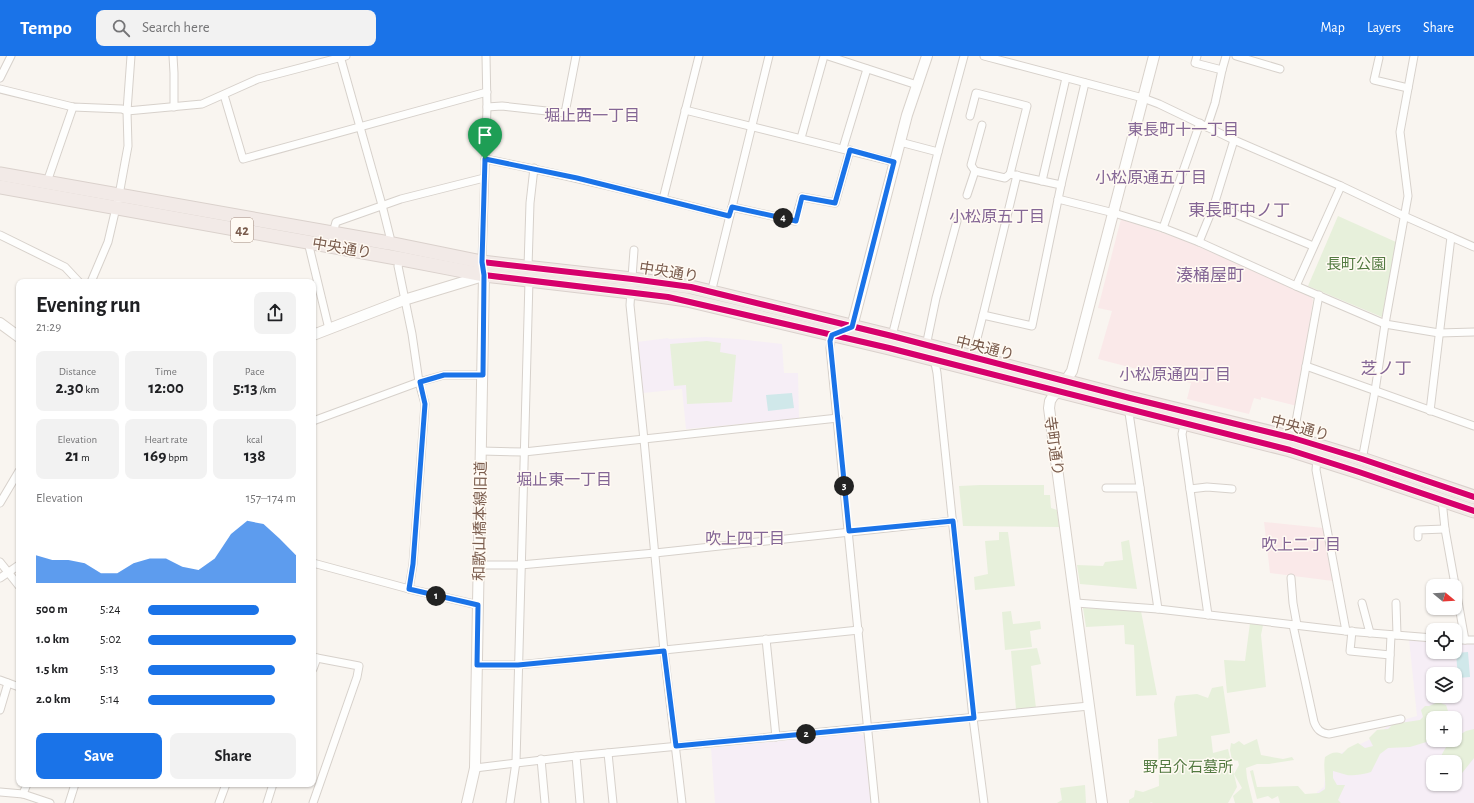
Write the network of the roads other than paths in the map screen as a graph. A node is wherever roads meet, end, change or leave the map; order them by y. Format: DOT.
graph roads {
  1 [pos="11,56"];
  2 [pos="131,56"];
  3 [pos="173,56"];
  4 [pos="342,56"];
  5 [pos="486,56"];
  6 [pos="576,56"];
  7 [pos="699,56"];
  8 [pos="769,56"];
  9 [pos="824,56"];
  10 [pos="828,56"];
  11 [pos="927,56"];
  12 [pos="964,56"];
  13 [pos="984,56"];
  14 [pos="1154,56"];
  15 [pos="1197,56"];
  16 [pos="1226,56"];
  17 [pos="1236,56"];
  18 [pos="1414,56"];
  19 [pos="1253,58"];
  20 [pos="1379,58"];
  21 [pos="867,69"];
  22 [pos="1280,69"];
  23 [pos="1222,70"];
  24 [pos="0,78"];
  25 [pos="1066,78"];
  26 [pos="1085,83"];
  27 [pos="917,85"];
  28 [pos="1408,88"];
  29 [pos="0,89"];
  30 [pos="487,92"];
  31 [pos="224,94"];
  32 [pos="1143,98"];
  33 [pos="72,107"];
  34 [pos="174,107"];
  35 [pos="487,107"];
  36 [pos="685,110"];
  37 [pos="127,111"];
  38 [pos="970,116"];
  39 [pos="1200,123"];
  40 [pos="751,125"];
  41 [pos="982,125"];
  42 [pos="360,127"];
  43 [pos="1207,127"];
  44 [pos="801,138"];
  45 [pos="1234,140"];
  46 [pos="900,142"];
  47 [pos="847,149"];
  48 [pos="938,152"];
  49 [pos="485,159"];
  50 [pos="894,162"];
  51 [pos="534,168"];
  52 [pos="975,171"];
  53 [pos="0,174"];
  54 [pos="1010,174"];
  55 [pos="1017,176"];
  56 [pos="484,178"];
  57 [pos="1042,181"];
  58 [pos="46,182"];
  59 [pos="1061,185"];
  60 [pos="1341,186"];
  61 [pos="0,187"];
  62 [pos="966,195"];
  63 [pos="663,198"];
  64 [pos="1058,199"];
  65 [pos="118,202"];
  66 [pos="382,205"];
  67 [pos="1214,205"];
  68 [pos="732,207"];
  69 [pos="1114,213"];
  70 [pos="729,216"];
  71 [pos="1404,216"];
  72 [pos="956,222"];
  73 [pos="1163,228"];
  74 [pos="333,233"];
  75 [pos="0,235"];
  76 [pos="1451,237"];
  77 [pos="308,242"];
  78 [pos="1199,242"];
  79 [pos="389,243"];
  80 [pos="1313,246"];
  81 [pos="1474,248"];
  82 [pos="634,250"];
  83 [pos="402,259"];
  84 [pos="482,262"];
  85 [pos="528,267"];
  86 [pos="484,275"];
  87 [pos="76,279"];
  88 [pos="92,279"];
  89 [pos="529,280"];
  90 [pos="631,285"];
  91 [pos="1296,286"];
  92 [pos="711,293"];
  93 [pos="1319,295"];
  94 [pos="404,300"];
  95 [pos="982,316"];
  96 [pos="0,323"];
  97 [pos="1385,324"];
  98 [pos="852,327"];
  99 [pos="329,329"];
  100 [pos="1474,332"];
  101 [pos="1439,333"];
  102 [pos="316,334"];
  103 [pos="16,335"];
  104 [pos="832,335"];
  105 [pos="892,336"];
  106 [pos="926,346"];
  107 [pos="972,358"];
  108 [pos="935,360"];
  109 [pos="1306,366"];
  110 [pos="483,375"];
  111 [pos="420,382"];
  112 [pos="1062,386"];
  113 [pos="1376,391"];
  114 [pos="1129,403"];
  115 [pos="1430,411"];
  116 [pos="838,418"];
  117 [pos="1186,418"];
  118 [pos="316,421"];
  119 [pos="1474,426"];
  120 [pos="1293,438"];
  121 [pos="644,440"];
  122 [pos="482,451"];
  123 [pos="524,452"];
  124 [pos="1316,459"];
  125 [pos="1362,459"];
  126 [pos="1359,472"];
  127 [pos="16,477"];
  128 [pos="12,484"];
  129 [pos="16,486"];
  130 [pos="1106,488"];
  131 [pos="1140,488"];
  132 [pos="1190,489"];
  133 [pos="1232,489"];
  134 [pos="1474,497"];
  135 [pos="1442,500"];
  136 [pos="0,503"];
  137 [pos="1474,512"];
  138 [pos="953,521"];
  139 [pos="1445,529"];
  140 [pos="849,531"];
  141 [pos="1418,537"];
  142 [pos="655,553"];
  143 [pos="0,562"];
  144 [pos="316,564"];
  145 [pos="479,565"];
  146 [pos="520,565"];
  147 [pos="16,567"];
  148 [pos="8,572"];
  149 [pos="0,578"];
  150 [pos="1292,578"];
  151 [pos="16,582"];
  152 [pos="409,589"];
  153 [pos="1076,603"];
  154 [pos="1362,603"];
  155 [pos="1396,603"];
  156 [pos="478,605"];
  157 [pos="1158,609"];
  158 [pos="1208,615"];
  159 [pos="1295,625"];
  160 [pos="859,630"];
  161 [pos="1349,631"];
  162 [pos="1370,633"];
  163 [pos="1394,635"];
  164 [pos="1426,637"];
  165 [pos="766,640"];
  166 [pos="1465,640"];
  167 [pos="1474,640"];
  168 [pos="664,651"];
  169 [pos="1390,655"];
  170 [pos="316,657"];
  171 [pos="477,665"];
  172 [pos="518,665"];
  173 [pos="1389,679"];
  174 [pos="0,680"];
  175 [pos="8,683"];
  176 [pos="16,686"];
  177 [pos="1089,706"];
  178 [pos="0,710"];
  179 [pos="974,718"];
  180 [pos="1401,719"];
  181 [pos="868,728"];
  182 [pos="776,737"];
  183 [pos="676,746"];
  184 [pos="608,753"];
  185 [pos="576,756"];
  186 [pos="541,759"];
  187 [pos="516,762"];
  188 [pos="474,768"];
  189 [pos="25,787"];
  190 [pos="74,787"];
  191 [pos="225,787"];
  192 [pos="272,787"];
  193 [pos="0,792"];
  194 [pos="23,794"];
  195 [pos="50,803"];
  196 [pos="69,803"];
  197 [pos="219,803"];
  198 [pos="267,803"];
  199 [pos="313,803"];
  200 [pos="467,803"];
  201 [pos="510,803"];
  202 [pos="545,803"];
  203 [pos="580,803"];
  204 [pos="613,803"];
  205 [pos="682,803"];
  206 [pos="875,803"];
  207 [pos="984,803"];
  208 [pos="1102,803"];
  1 -- 24 [label="street"];
  2 -- 37 [label="street"];
  3 -- 34 [label="street"];
  4 -- 31 [label="street"];
  4 -- 42 [label="street"];
  5 -- 30 [label="street"];
  6 -- 35 [label="street"];
  7 -- 36 [label="street"];
  8 -- 40 [label="street"];
  9 -- 44 [label="street"];
  10 -- 21 [label="street"];
  11 -- 27 [label="street"];
  12 -- 48 [label="street"];
  13 -- 25 [label="street"];
  14 -- 32 [label="street, 寺町通り"];
  15 -- 23 [label="street"];
  16 -- 23 [label="street"];
  17 -- 19 [label="street"];
  18 -- 28 [label="street"];
  19 -- 22 [label="street"];
  20 -- 28 [label="street"];
  21 -- 27 [label="street"];
  21 -- 47 [label="street"];
  23 -- 43 [label="street"];
  25 -- 26 [label="street"];
  25 -- 57 [label="street"];
  26 -- 32 [label="street"];
  26 -- 59 [label="street"];
  27 -- 46 [label="street"];
  28 -- 71 [label="street"];
  29 -- 33 [label="street"];
  30 -- 35 [label="street"];
  30 -- 42 [label="street"];
  31 -- 34 [label="street"];
  31 -- 42 [label="street"];
  32 -- 39 [label="street"];
  32 -- 69 [label="street, 寺町通り"];
  33 -- 37 [label="street"];
  33 -- 58 [label="street"];
  34 -- 37 [label="street"];
  35 -- 49 [label="street"];
  36 -- 40 [label="street"];
  36 -- 63 [label="street"];
  37 -- 65 [label="street"];
  38 -- 54 [label="street"];
  39 -- 43 [label="street"];
  39 -- 73 [label="street"];
  40 -- 44 [label="street"];
  40 -- 68 [label="street"];
  41 -- 52 [label="street"];
  42 -- 66 [label="street"];
  43 -- 45 [label="street"];
  44 -- 47 [label="street"];
  45 -- 60 [label="street"];
  45 -- 67 [label="street"];
  46 -- 48 [label="street"];
  46 -- 50 [label="street"];
  47 -- 50 [label="street"];
  47 -- 68 [label="street"];
  48 -- 105 [label="street"];
  49 -- 51 [label="street"];
  49 -- 56 [label="street"];
  50 -- 98 [label="street"];
  51 -- 63 [label="street"];
  51 -- 85 [label="street"];
  52 -- 54 [label="street"];
  52 -- 62 [label="street"];
  53 -- 58 [label="highway, 中央通り / 42"];
  54 -- 55 [label="street"];
  55 -- 57 [label="street"];
  55 -- 95 [label="street"];
  56 -- 66 [label="street"];
  56 -- 84 [label="street"];
  57 -- 59 [label="street"];
  58 -- 65 [label="highway, 中央通り / 42"];
  59 -- 64 [label="street"];
  60 -- 71 [label="street"];
  60 -- 80 [label="street"];
  61 -- 65 [label="highway, 中央通り / 42"];
  63 -- 70 [label="street"];
  64 -- 69 [label="street"];
  64 -- 95 [label="street"];
  65 -- 74 [label="highway, 中央通り / 42"];
  65 -- 77 [label="highway, 中央通り / 42"];
  65 -- 88 [label="street"];
  66 -- 74 [label="street"];
  66 -- 79 [label="street"];
  67 -- 78 [label="street"];
  67 -- 80 [label="street"];
  68 -- 70 [label="street"];
  69 -- 73 [label="street"];
  69 -- 112 [label="street, 寺町通り"];
  70 -- 92 [label="street"];
  71 -- 76 [label="street"];
  71 -- 97 [label="street"];
  72 -- 106 [label="street"];
  73 -- 78 [label="street"];
  74 -- 79 [label="highway, 中央通り / 42"];
  75 -- 87 [label="street"];
  76 -- 81 [label="street"];
  76 -- 101 [label="street"];
  77 -- 83 [label="highway, 中央通り / 42"];
  77 -- 99 [label="street"];
  78 -- 91 [label="street"];
  79 -- 84 [label="highway, 中央通り / 42"];
  80 -- 91 [label="street"];
  82 -- 90 [label="street"];
  83 -- 86 [label="highway, 中央通り / 42"];
  83 -- 94 [label="street"];
  84 -- 85 [label="highway, 中央通り / 42"];
  84 -- 86 [label="street, 和歌山橋本線旧道"];
  85 -- 90 [label="highway, 中央通り / 42"];
  86 -- 89 [label="highway, 中央通り / 42"];
  86 -- 94 [label="street"];
  86 -- 110 [label="street, 和歌山橋本線旧道"];
  89 -- 90 [label="highway, 中央通り / 42"];
  89 -- 123 [label="street"];
  90 -- 92 [label="highway, 中央通り / 42"];
  90 -- 104 [label="highway, 中央通り / 42"];
  90 -- 121 [label="street"];
  91 -- 93 [label="street"];
  92 -- 98 [label="highway, 中央通り / 42"];
  93 -- 97 [label="street"];
  93 -- 109 [label="street"];
  94 -- 99 [label="street"];
  94 -- 111 [label="street"];
  95 -- 107 [label="street"];
  96 -- 103 [label="street"];
  97 -- 101 [label="street"];
  97 -- 113 [label="street"];
  98 -- 104 [label="street"];
  98 -- 105 [label="highway, 中央通り / 42"];
  99 -- 102 [label="street"];
  100 -- 101 [label="street"];
  101 -- 115 [label="street"];
  104 -- 108 [label="highway, 中央通り / 42"];
  104 -- 116 [label="street"];
  105 -- 106 [label="highway, 中央通り / 42"];
  106 -- 107 [label="highway, 中央通り / 42"];
  106 -- 108 [label="street"];
  107 -- 112 [label="highway, 中央通り / 42"];
  108 -- 112 [label="highway, 中央通り / 42"];
  108 -- 138 [label="street"];
  109 -- 113 [label="street"];
  109 -- 120 [label="street"];
  110 -- 111 [label="street"];
  110 -- 122 [label="street, 和歌山橋本線旧道"];
  111 -- 118 [label="street"];
  111 -- 152 [label="street"];
  112 -- 114 [label="highway, 中央通り / 42"];
  112 -- 153 [label="street, 寺町通り"];
  113 -- 115 [label="street"];
  113 -- 125 [label="street"];
  114 -- 117 [label="highway, 中央通り / 42"];
  114 -- 131 [label="street"];
  115 -- 119 [label="street"];
  116 -- 121 [label="street"];
  116 -- 140 [label="street"];
  117 -- 120 [label="highway, 中央通り / 42"];
  117 -- 124 [label="highway, 中央通り / 42"];
  117 -- 132 [label="street"];
  120 -- 125 [label="highway, 中央通り / 42"];
  121 -- 123 [label="street"];
  121 -- 142 [label="street"];
  122 -- 123 [label="street"];
  122 -- 145 [label="street, 和歌山橋本線旧道"];
  123 -- 146 [label="street"];
  124 -- 126 [label="highway, 中央通り / 42"];
  124 -- 161 [label="street"];
  125 -- 126 [label="street"];
  125 -- 134 [label="highway, 中央通り / 42"];
  126 -- 135 [label="highway, 中央通り / 42"];
  127 -- 128 [label="street"];
  128 -- 129 [label="street"];
  128 -- 136 [label="street"];
  130 -- 131 [label="street"];
  131 -- 157 [label="street"];
  132 -- 133 [label="street"];
  132 -- 158 [label="street"];
  135 -- 137 [label="highway, 中央通り / 42"];
  135 -- 139 [label="street"];
  138 -- 140 [label="street"];
  138 -- 179 [label="street"];
  139 -- 141 [label="street"];
  139 -- 166 [label="street"];
  140 -- 142 [label="street"];
  140 -- 160 [label="street"];
  142 -- 146 [label="street"];
  142 -- 168 [label="street"];
  143 -- 148 [label="street"];
  144 -- 152 [label="street"];
  145 -- 146 [label="street"];
  145 -- 156 [label="street, 和歌山橋本線旧道"];
  146 -- 172 [label="street"];
  147 -- 148 [label="street"];
  148 -- 149 [label="street"];
  148 -- 151 [label="street"];
  150 -- 159 [label="street"];
  152 -- 156 [label="street"];
  153 -- 157 [label="street"];
  153 -- 177 [label="street, 寺町通り"];
  154 -- 162 [label="street"];
  155 -- 163 [label="street"];
  156 -- 171 [label="street, 和歌山橋本線旧道"];
  157 -- 158 [label="street"];
  158 -- 159 [label="street"];
  159 -- 161 [label="street"];
  159 -- 180 [label="street"];
  160 -- 165 [label="street"];
  160 -- 181 [label="street"];
  161 -- 162 [label="street"];
  161 -- 169 [label="street"];
  162 -- 163 [label="street"];
  163 -- 164 [label="street"];
  163 -- 169 [label="street"];
  165 -- 168 [label="street"];
  165 -- 182 [label="street"];
  166 -- 167 [label="street"];
  168 -- 172 [label="street"];
  168 -- 183 [label="street"];
  169 -- 173 [label="street"];
  170 -- 199 [label="street"];
  171 -- 172 [label="street"];
  171 -- 188 [label="street, 和歌山橋本線旧道"];
  172 -- 187 [label="street"];
  174 -- 175 [label="street"];
  175 -- 176 [label="street"];
  175 -- 178 [label="street"];
  177 -- 179 [label="street"];
  177 -- 208 [label="street, 寺町通り"];
  179 -- 181 [label="street"];
  179 -- 207 [label="street"];
  181 -- 182 [label="street"];
  181 -- 206 [label="street"];
  182 -- 183 [label="street"];
  183 -- 184 [label="street"];
  183 -- 205 [label="street"];
  184 -- 185 [label="street"];
  184 -- 204 [label="street"];
  185 -- 186 [label="street"];
  185 -- 203 [label="street"];
  186 -- 187 [label="street"];
  186 -- 202 [label="street"];
  187 -- 188 [label="street"];
  187 -- 201 [label="street"];
  188 -- 200 [label="street, 和歌山橋本線旧道"];
  189 -- 194 [label="street"];
  190 -- 196 [label="street"];
  191 -- 197 [label="street"];
  192 -- 198 [label="street"];
  193 -- 194 [label="street"];
  194 -- 195 [label="street"];
}
